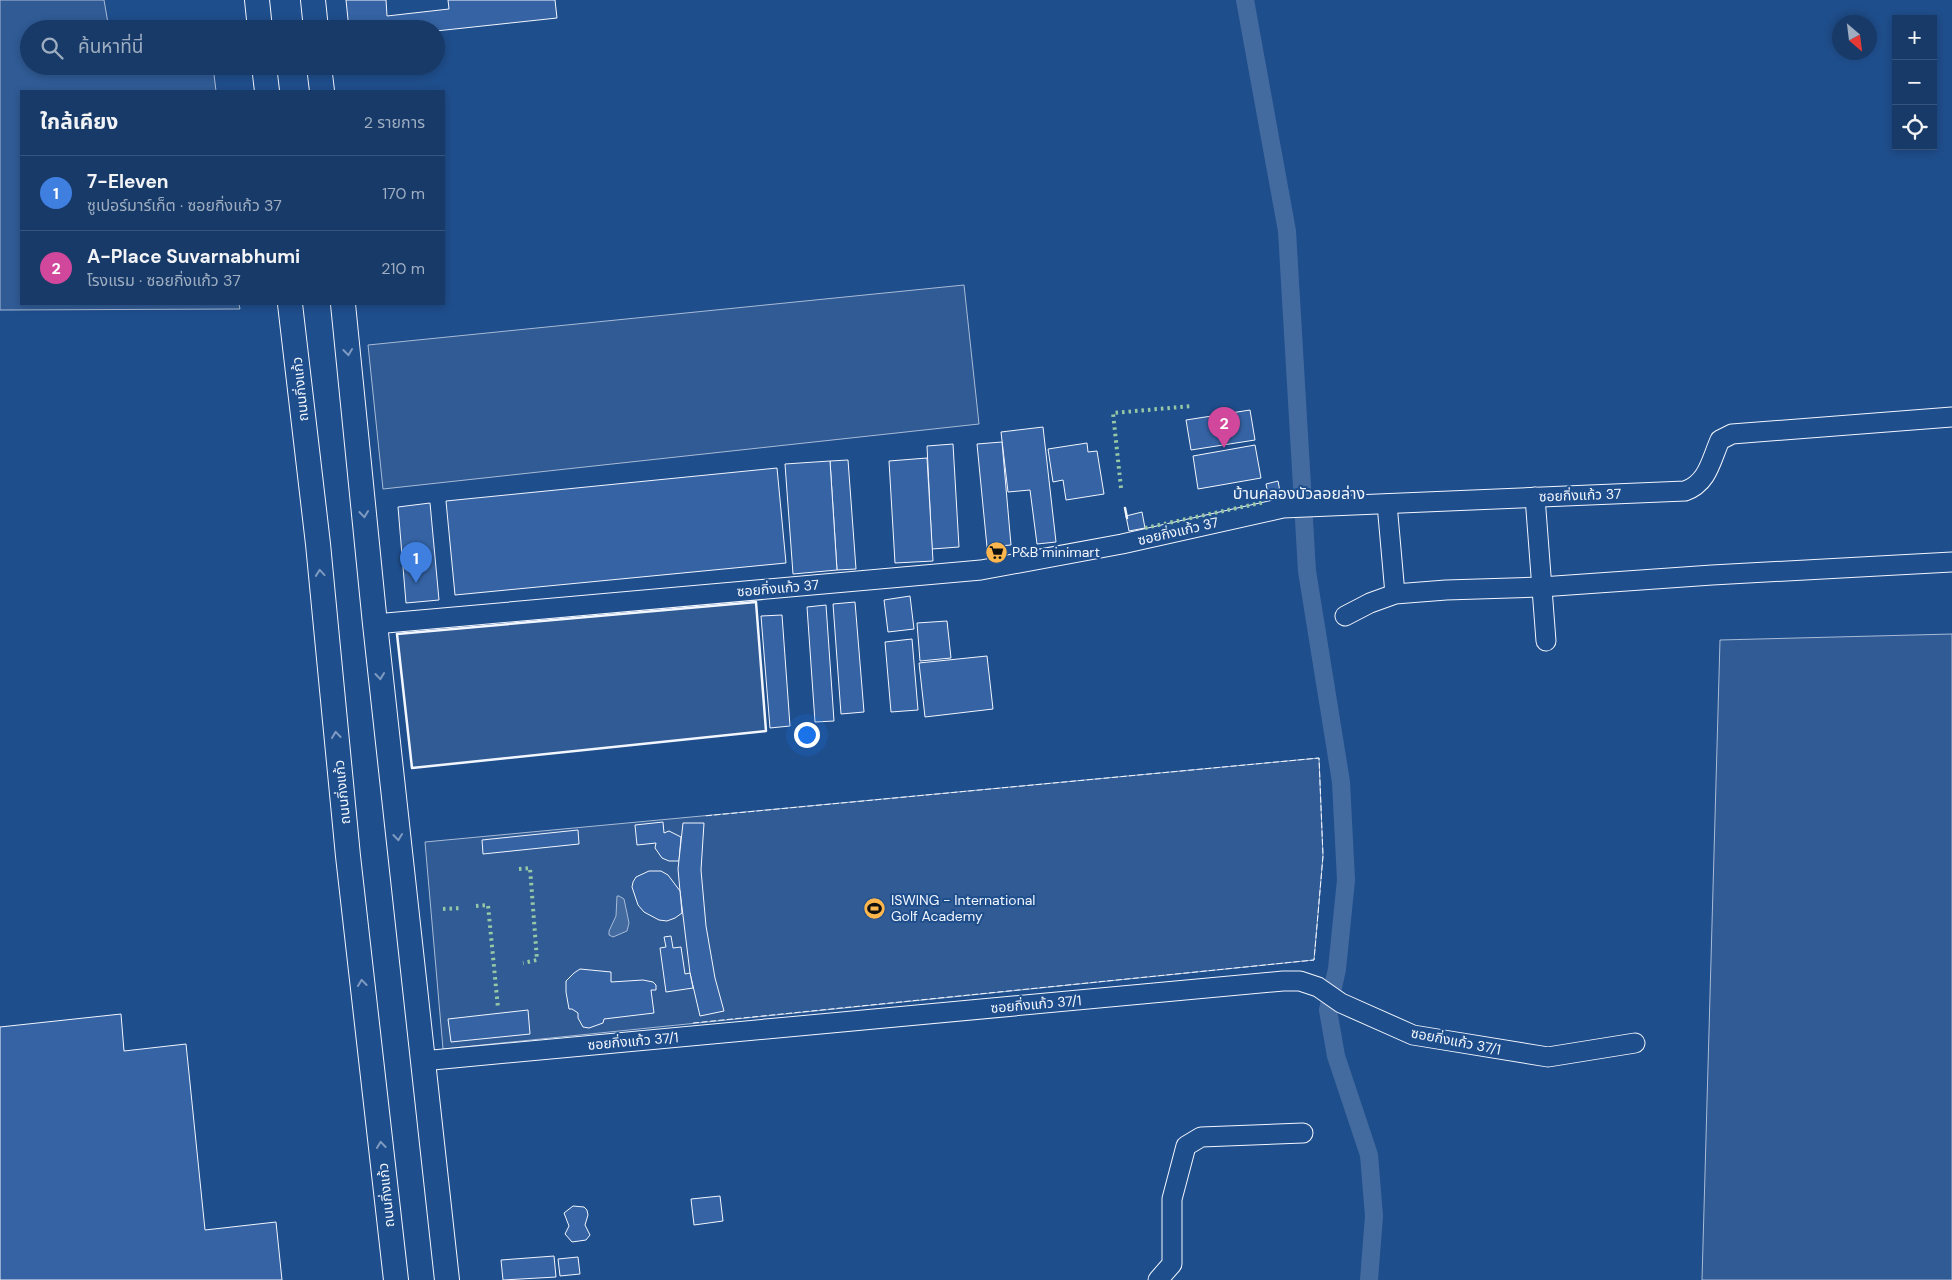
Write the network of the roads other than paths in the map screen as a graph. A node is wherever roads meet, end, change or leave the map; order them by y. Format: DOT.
graph roads {
  1 [pos="257,0"];
  2 [pos="313,0"];
  3 [pos="259,20"];
  4 [pos="315,20"];
  5 [pos="265,75"];
  6 [pos="320,75"];
  7 [pos="267,90"];
  8 [pos="322,90"];
  9 [pos="290,305"];
  10 [pos="343,305"];
  11 [pos="1952,417"];
  12 [pos="1535,497"];
  13 [pos="1387,504"];
  14 [pos="1952,562"];
  15 [pos="1542,587"];
  16 [pos="1396,594"];
  17 [pos="1345,616"];
  18 [pos="375,624"];
  19 [pos="1546,641"];
  20 [pos="1635,1043"];
  21 [pos="422,1061"];
  22 [pos="1303,1134"];
  23 [pos="396,1280"];
  24 [pos="447,1280"];
  25 [pos="1158,1280"];
  1 -- 3 [label="main road"];
  2 -- 4 [label="main road"];
  5 -- 7 [label="main road"];
  6 -- 8 [label="main road"];
  23 -- 9 [label="main road, ถนนกิ่งแก้ว, one-way"];
  10 -- 18 [label="main road, one-way"];
  11 -- 12 [label="street, ซอยกิ่งแก้ว 37"];
  12 -- 13 [label="street, ซอยกิ่งแก้ว 37"];
  12 -- 15 [label="street"];
  13 -- 16 [label="street"];
  13 -- 18 [label="street, ซอยกิ่งแก้ว 37"];
  14 -- 15 [label="street"];
  15 -- 16 [label="street"];
  15 -- 19 [label="street"];
  16 -- 17 [label="street"];
  18 -- 21 [label="main road, one-way"];
  20 -- 21 [label="street, ซอยกิ่งแก้ว 37/1"];
  21 -- 24 [label="main road"];
  22 -- 25 [label="street"];
}
